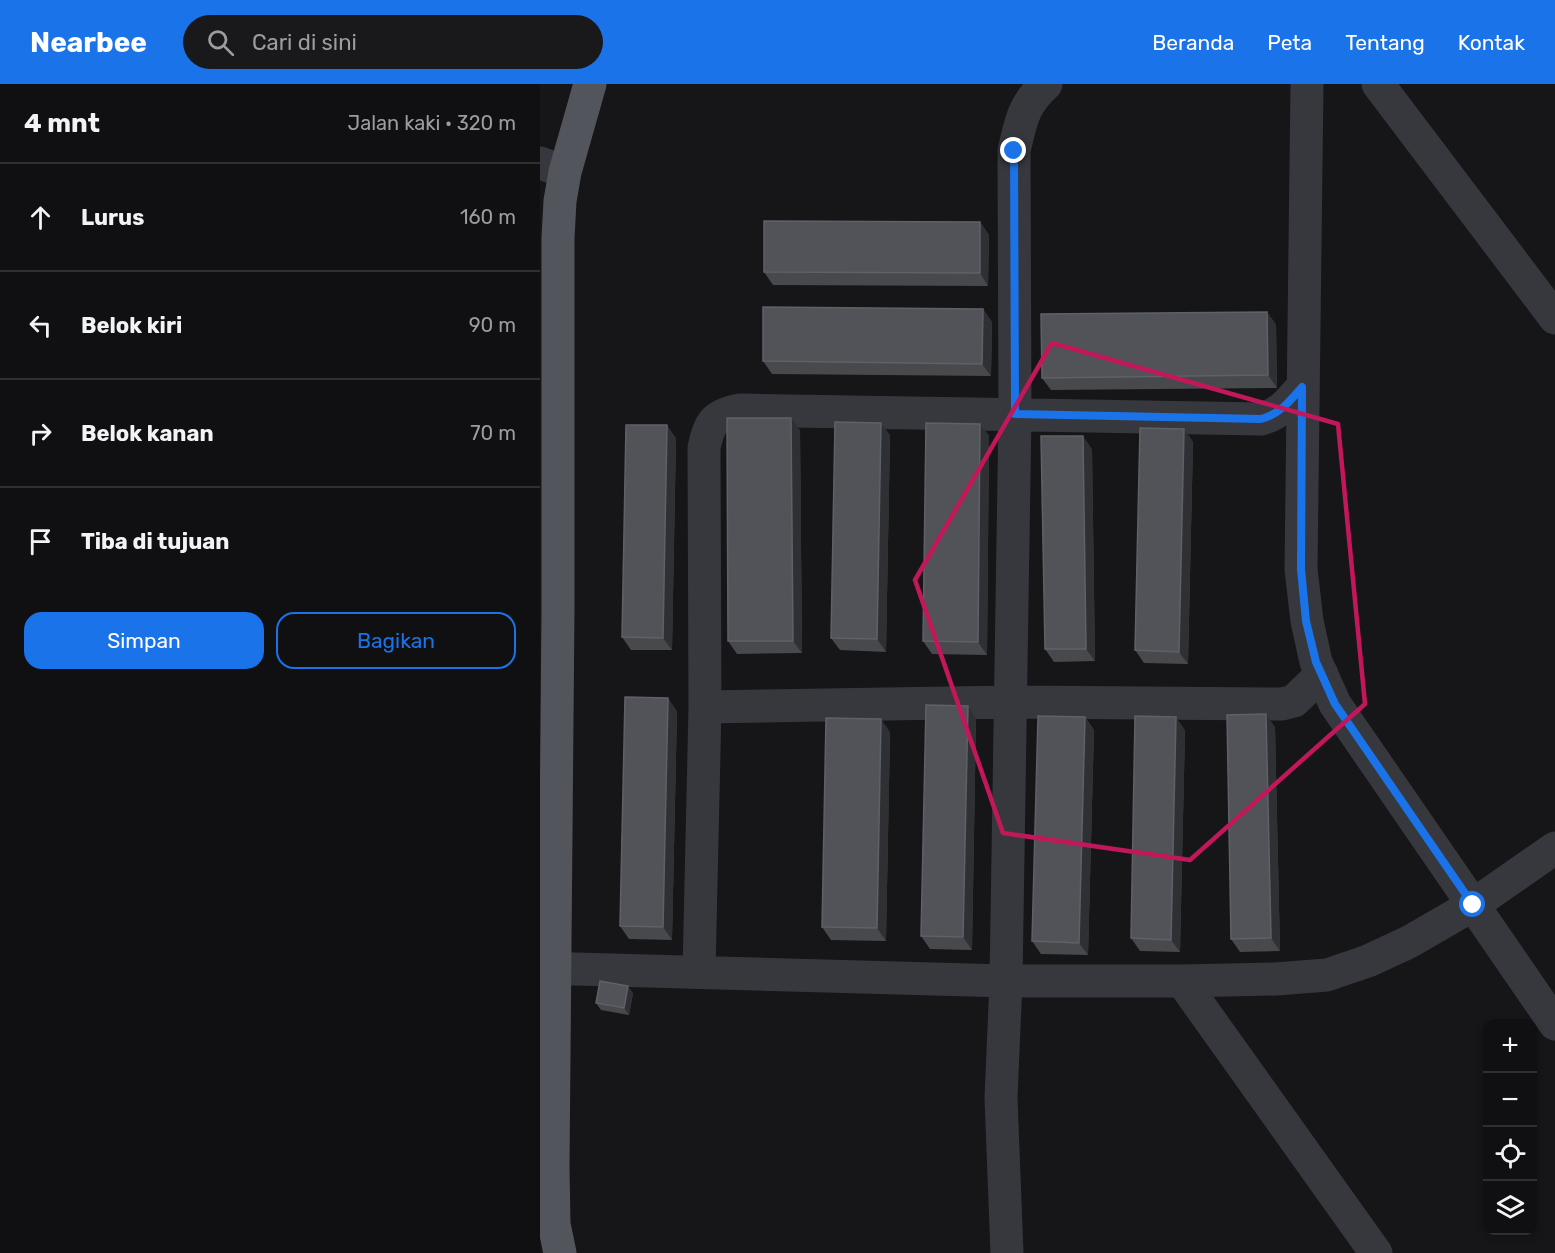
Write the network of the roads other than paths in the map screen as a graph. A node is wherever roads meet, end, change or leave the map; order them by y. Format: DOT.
graph roads {
  1 [pos="590,84"];
  2 [pos="1046,84"];
  3 [pos="1307,84"];
  4 [pos="1378,84"];
  5 [pos="552,167"];
  6 [pos="1555,318"];
  7 [pos="1302,387"];
  8 [pos="1015,414"];
  9 [pos="1322,674"];
  10 [pos="1011,702"];
  11 [pos="705,707"];
  12 [pos="1555,848"];
  13 [pos="1473,905"];
  14 [pos="547,969"];
  15 [pos="699,972"];
  16 [pos="1005,981"];
  17 [pos="1182,981"];
  18 [pos="1555,1024"];
  19 [pos="560,1253"];
  20 [pos="1007,1253"];
  21 [pos="1376,1253"];
  1 -- 5 [label="main road"];
  2 -- 8 [label="street"];
  3 -- 7 [label="street"];
  4 -- 6 [label="street"];
  5 -- 14 [label="main road"];
  7 -- 8 [label="street"];
  7 -- 9 [label="street"];
  8 -- 10 [label="street"];
  8 -- 11 [label="street"];
  9 -- 10 [label="street"];
  9 -- 13 [label="street"];
  10 -- 11 [label="street"];
  10 -- 16 [label="street"];
  11 -- 15 [label="street"];
  12 -- 13 [label="street"];
  13 -- 17 [label="street"];
  13 -- 18 [label="street"];
  14 -- 15 [label="street"];
  14 -- 19 [label="main road"];
  15 -- 16 [label="street"];
  16 -- 17 [label="street"];
  16 -- 20 [label="street"];
  17 -- 21 [label="street"];
}
